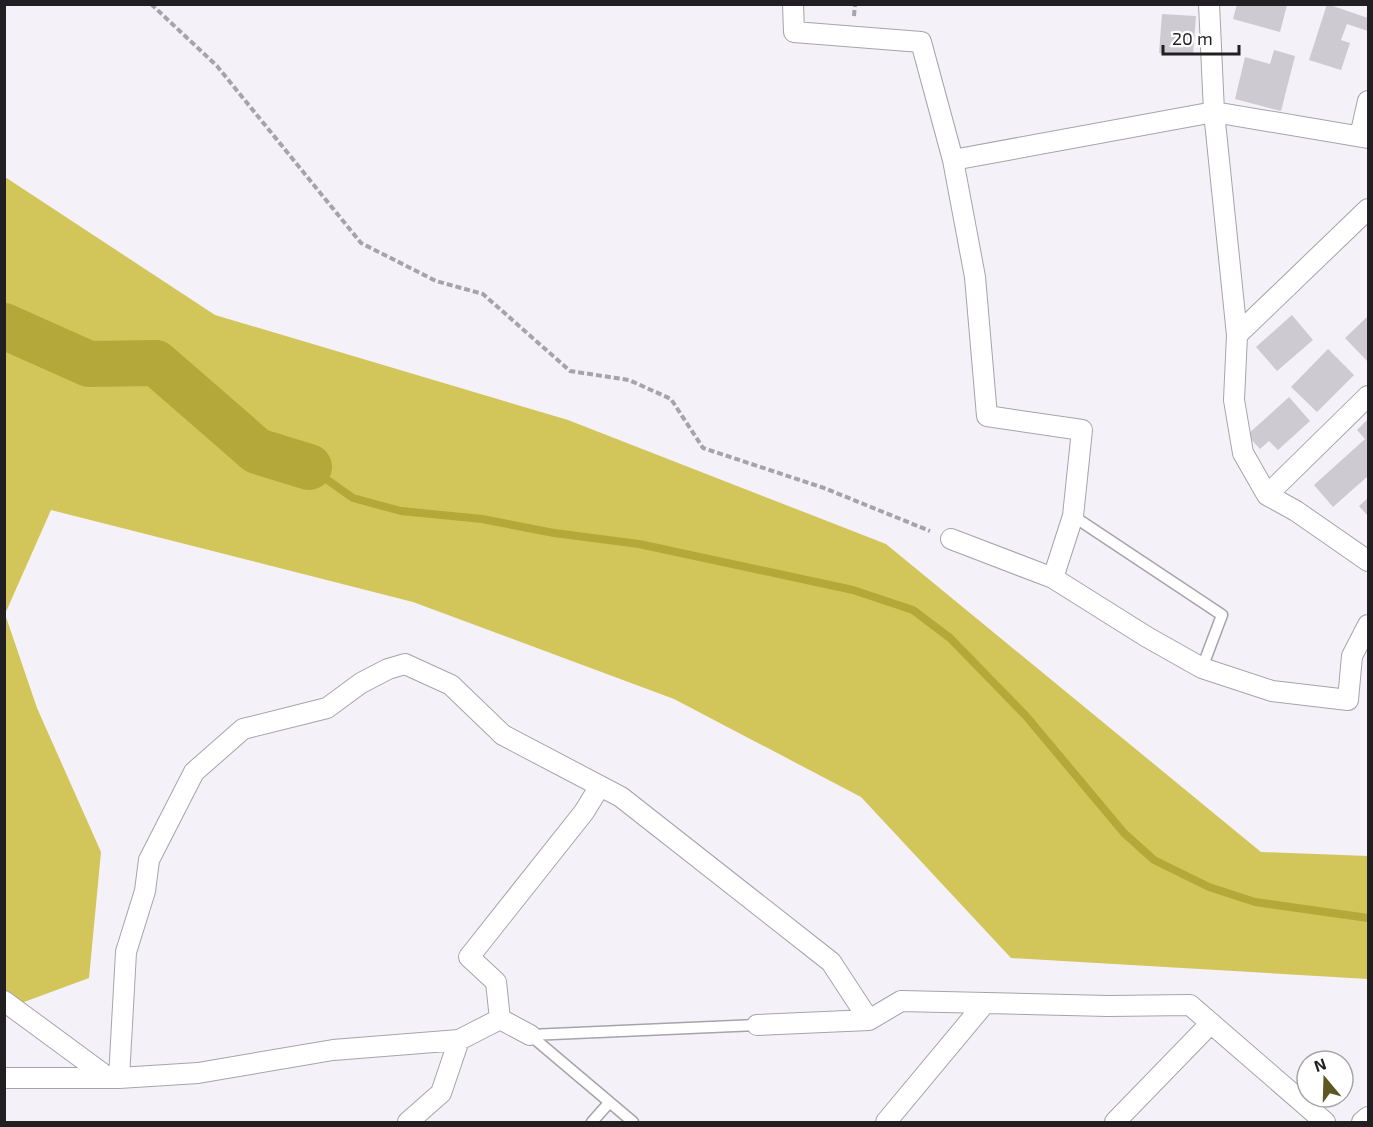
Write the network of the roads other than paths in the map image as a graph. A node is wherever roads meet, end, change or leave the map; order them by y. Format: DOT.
graph roads {
  1 [pos="794,4"];
  2 [pos="1209,4"];
  3 [pos="1368,101"];
  4 [pos="1214,112"];
  5 [pos="1364,137"];
  6 [pos="953,160"];
  7 [pos="1368,209"];
  8 [pos="1237,335"];
  9 [pos="1368,396"];
  10 [pos="1267,495"];
  11 [pos="1073,516"];
  12 [pos="951,539"];
  13 [pos="1368,561"];
  14 [pos="1053,578"];
  15 [pos="1368,625"];
  16 [pos="1202,668"];
  17 [pos="600,786"];
  18 [pos="4,1000"];
  19 [pos="985,1003"];
  20 [pos="500,1019"];
  21 [pos="869,1020"];
  22 [pos="1211,1023"];
  23 [pos="757,1024"];
  24 [pos="530,1035"];
  25 [pos="459,1040"];
  26 [pos="113,1077"];
  27 [pos="4,1078"];
  28 [pos="608,1104"];
  29 [pos="1368,1117"];
  30 [pos="1321,1121"];
  31 [pos="408,1122"];
  32 [pos="592,1122"];
  33 [pos="633,1122"];
  34 [pos="886,1122"];
  35 [pos="1115,1122"];
  36 [pos="1362,1122"];
  1 -- 6 [label="street"];
  2 -- 4 [label="street"];
  3 -- 5 [label="street"];
  4 -- 5 [label="street"];
  4 -- 6 [label="street"];
  4 -- 8 [label="street"];
  6 -- 11 [label="street"];
  7 -- 8 [label="street"];
  8 -- 10 [label="street"];
  9 -- 10 [label="street"];
  10 -- 13 [label="street"];
  11 -- 14 [label="street"];
  11 -- 16 [label="lane"];
  12 -- 14 [label="street"];
  14 -- 16 [label="street"];
  15 -- 16 [label="street"];
  17 -- 20 [label="street"];
  17 -- 21 [label="street"];
  17 -- 26 [label="street"];
  18 -- 26 [label="street"];
  19 -- 21 [label="street"];
  19 -- 22 [label="street"];
  19 -- 34 [label="street"];
  20 -- 24 [label="street"];
  20 -- 25 [label="street"];
  21 -- 23 [label="street"];
  22 -- 30 [label="street"];
  22 -- 35 [label="street"];
  23 -- 24 [label="lane"];
  24 -- 28 [label="lane"];
  25 -- 26 [label="street"];
  25 -- 31 [label="street"];
  26 -- 27 [label="street"];
  28 -- 32 [label="lane"];
  28 -- 33 [label="lane"];
  29 -- 36 [label="street"];
}
